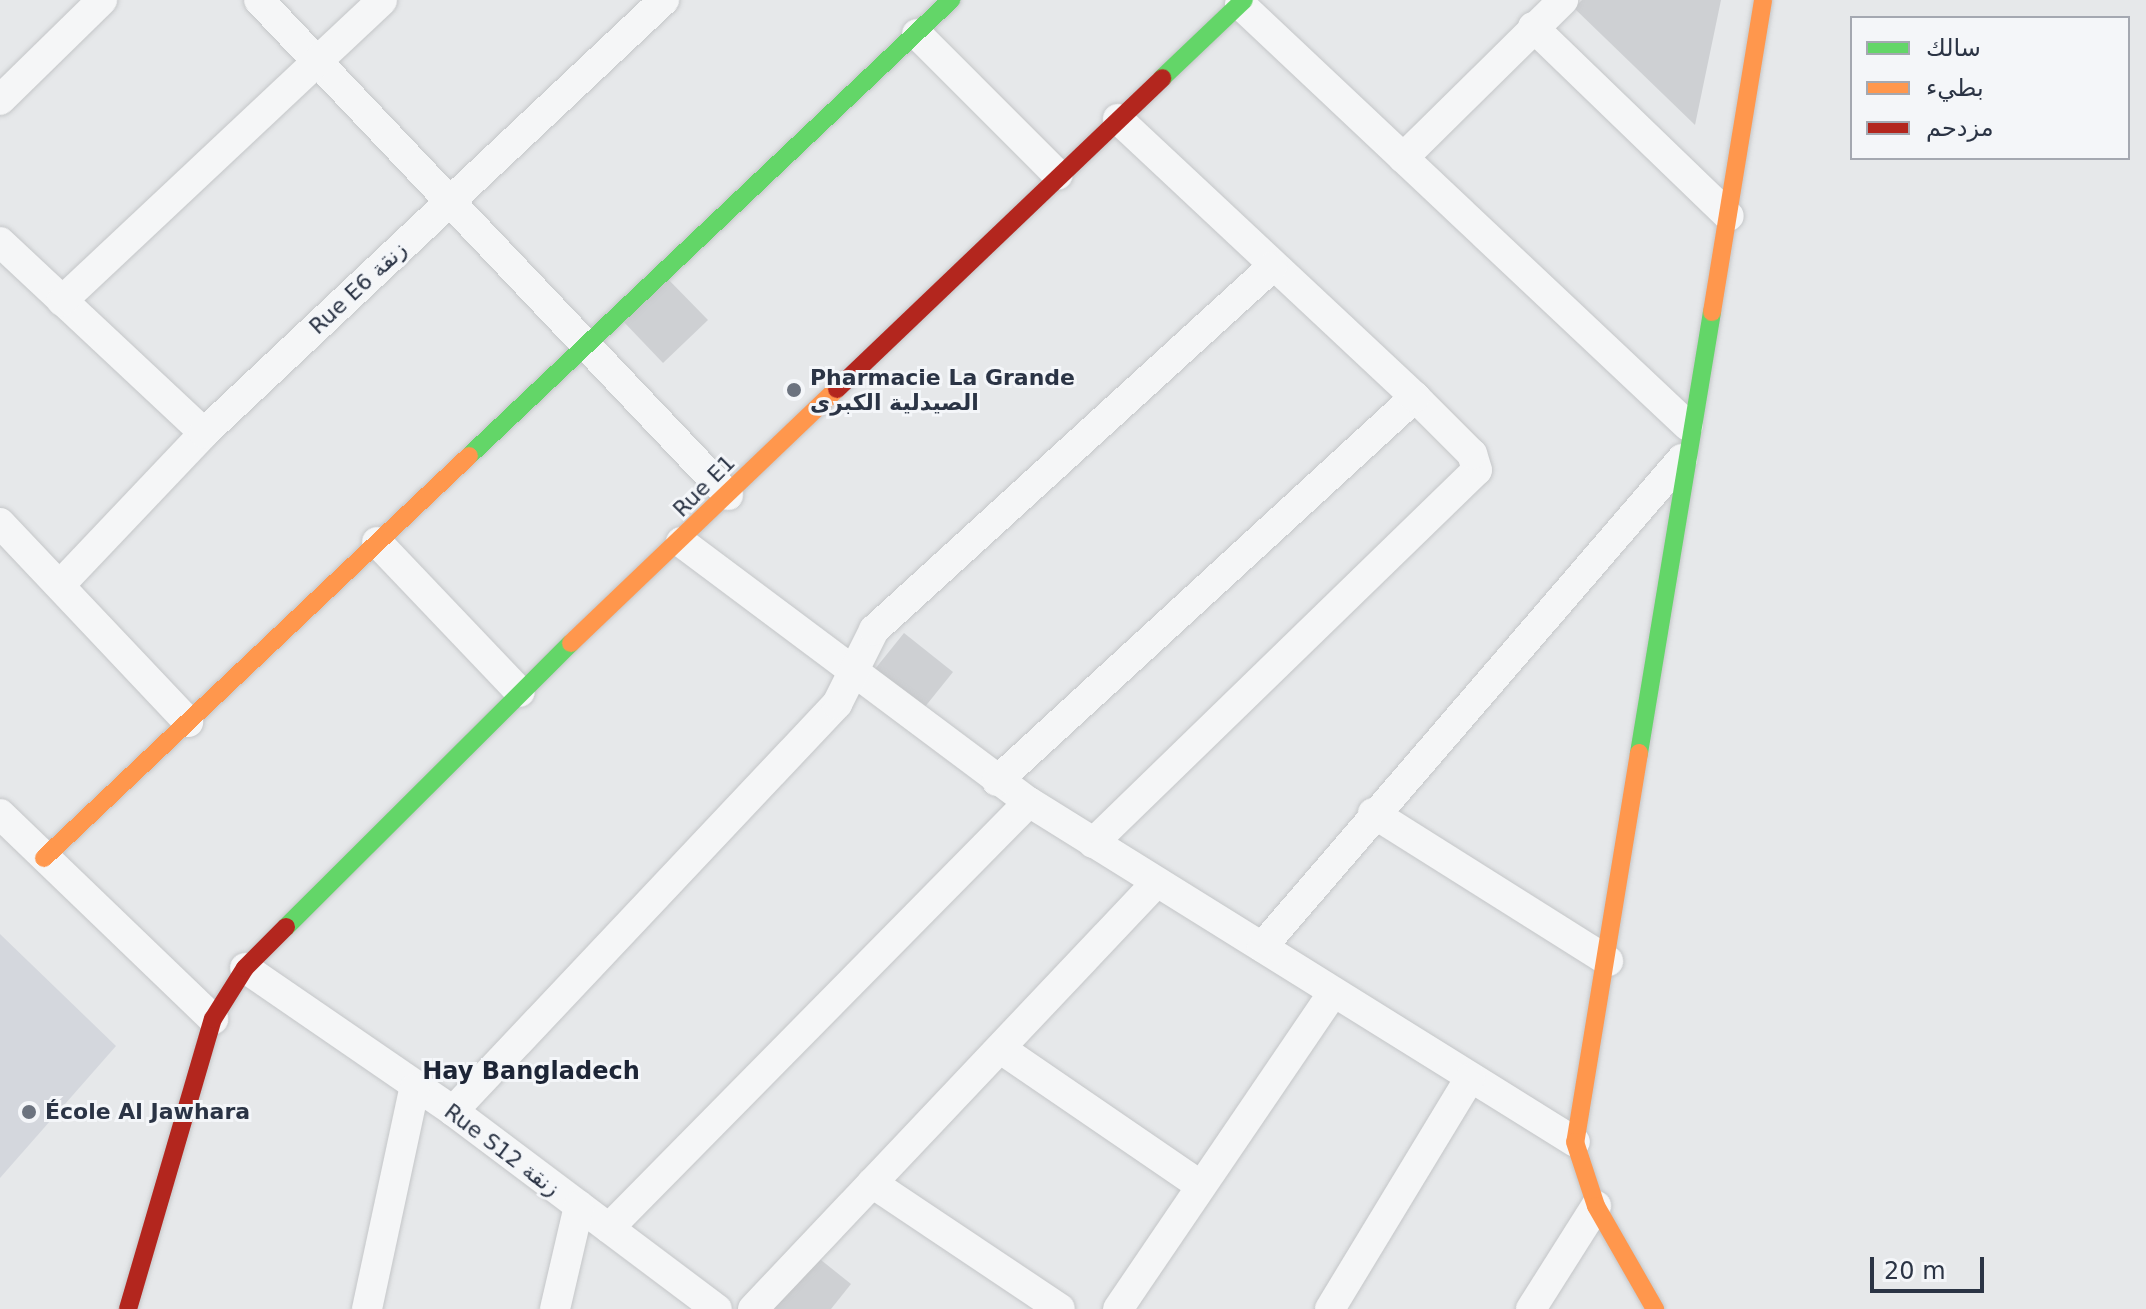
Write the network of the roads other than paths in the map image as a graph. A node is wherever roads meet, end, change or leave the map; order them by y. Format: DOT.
graph roads {
  1 [pos="102,0"];
  2 [pos="259,0"];
  3 [pos="382,0"];
  4 [pos="664,0"];
  5 [pos="951,0"];
  6 [pos="1563,0"];
  7 [pos="1763,0"];
  8 [pos="1242,2"];
  9 [pos="1533,27"];
  10 [pos="917,34"];
  11 [pos="316,61"];
  12 [pos="0,100"];
  13 [pos="1118,119"];
  14 [pos="1403,158"];
  15 [pos="1058,175"];
  16 [pos="453,199"];
  17 [pos="1729,216"];
  18 [pos="0,242"];
  19 [pos="1272,267"];
  20 [pos="62,301"];
  21 [pos="591,344"];
  22 [pos="1415,397"];
  23 [pos="1688,426"];
  24 [pos="204,433"];
  25 [pos="1682,459"];
  26 [pos="728,495"];
  27 [pos="0,523"];
  28 [pos="377,542"];
  29 [pos="681,542"];
  30 [pos="60,585"];
  31 [pos="852,671"];
  32 [pos="520,692"];
  33 [pos="188,722"];
  34 [pos="997,781"];
  35 [pos="1029,802"];
  36 [pos="1373,813"];
  37 [pos="0,814"];
  38 [pos="1093,843"];
  39 [pos="44,858"];
  40 [pos="1156,883"];
  41 [pos="1262,947"];
  42 [pos="1608,961"];
  43 [pos="245,968"];
  44 [pos="1332,994"];
  45 [pos="213,1019"];
  46 [pos="1004,1051"];
  47 [pos="1470,1078"];
  48 [pos="414,1089"];
  49 [pos="453,1111"];
  50 [pos="1575,1142"];
  51 [pos="872,1183"];
  52 [pos="1200,1185"];
  53 [pos="579,1206"];
  54 [pos="1596,1206"];
  55 [pos="609,1228"];
  56 [pos="128,1309"];
  57 [pos="367,1309"];
  58 [pos="555,1309"];
  59 [pos="717,1309"];
  60 [pos="753,1309"];
  61 [pos="1060,1309"];
  62 [pos="1118,1309"];
  63 [pos="1330,1309"];
  64 [pos="1531,1309"];
  65 [pos="1655,1309"];
  1 -- 12 [label="street"];
  2 -- 11 [label="street"];
  3 -- 11 [label="street"];
  4 -- 16 [label="street, Rue E6 زنقة"];
  5 -- 10 [label="street"];
  6 -- 9 [label="street"];
  7 -- 17 [label="street"];
  8 -- 13 [label="street, Rue E1"];
  8 -- 14 [label="street"];
  9 -- 14 [label="street"];
  9 -- 17 [label="street"];
  10 -- 15 [label="street"];
  10 -- 21 [label="street"];
  11 -- 16 [label="street"];
  11 -- 20 [label="street"];
  13 -- 15 [label="street, Rue E1"];
  13 -- 19 [label="street"];
  14 -- 23 [label="street"];
  15 -- 26 [label="street, Rue E1"];
  16 -- 21 [label="street"];
  16 -- 24 [label="street, Rue E6 زنقة"];
  17 -- 23 [label="street"];
  18 -- 20 [label="street"];
  19 -- 22 [label="street"];
  19 -- 31 [label="street"];
  20 -- 24 [label="street"];
  21 -- 26 [label="street"];
  21 -- 28 [label="street"];
  22 -- 34 [label="street"];
  22 -- 38 [label="street"];
  23 -- 25 [label="street"];
  24 -- 30 [label="street, Rue E6 زنقة"];
  25 -- 36 [label="street"];
  25 -- 42 [label="street"];
  26 -- 29 [label="street, Rue E1"];
  27 -- 30 [label="street"];
  28 -- 32 [label="street"];
  28 -- 33 [label="street"];
  29 -- 31 [label="street"];
  29 -- 32 [label="street, Rue E1"];
  30 -- 33 [label="street"];
  31 -- 34 [label="street"];
  31 -- 49 [label="street"];
  32 -- 43 [label="street, Rue E1"];
  33 -- 39 [label="street"];
  34 -- 35 [label="street"];
  35 -- 38 [label="street"];
  35 -- 55 [label="street"];
  36 -- 41 [label="street"];
  36 -- 42 [label="street"];
  37 -- 39 [label="street"];
  38 -- 40 [label="street"];
  39 -- 45 [label="street"];
  40 -- 41 [label="street"];
  40 -- 46 [label="street"];
  41 -- 44 [label="street"];
  42 -- 50 [label="street"];
  43 -- 45 [label="street, Rue E1"];
  43 -- 48 [label="street, Rue S12 زنقة"];
  44 -- 47 [label="street"];
  44 -- 52 [label="street"];
  45 -- 56 [label="street, Rue E1"];
  46 -- 51 [label="street"];
  46 -- 52 [label="street"];
  47 -- 50 [label="street"];
  47 -- 63 [label="street"];
  48 -- 49 [label="street, Rue S12 زنقة"];
  48 -- 57 [label="street"];
  49 -- 53 [label="street, Rue S12 زنقة"];
  50 -- 54 [label="street"];
  51 -- 60 [label="street"];
  51 -- 61 [label="street"];
  52 -- 62 [label="street"];
  53 -- 55 [label="street, Rue S12 زنقة"];
  53 -- 58 [label="street"];
  54 -- 64 [label="street"];
  54 -- 65 [label="street"];
  55 -- 59 [label="street, Rue S12 زنقة"];
}
